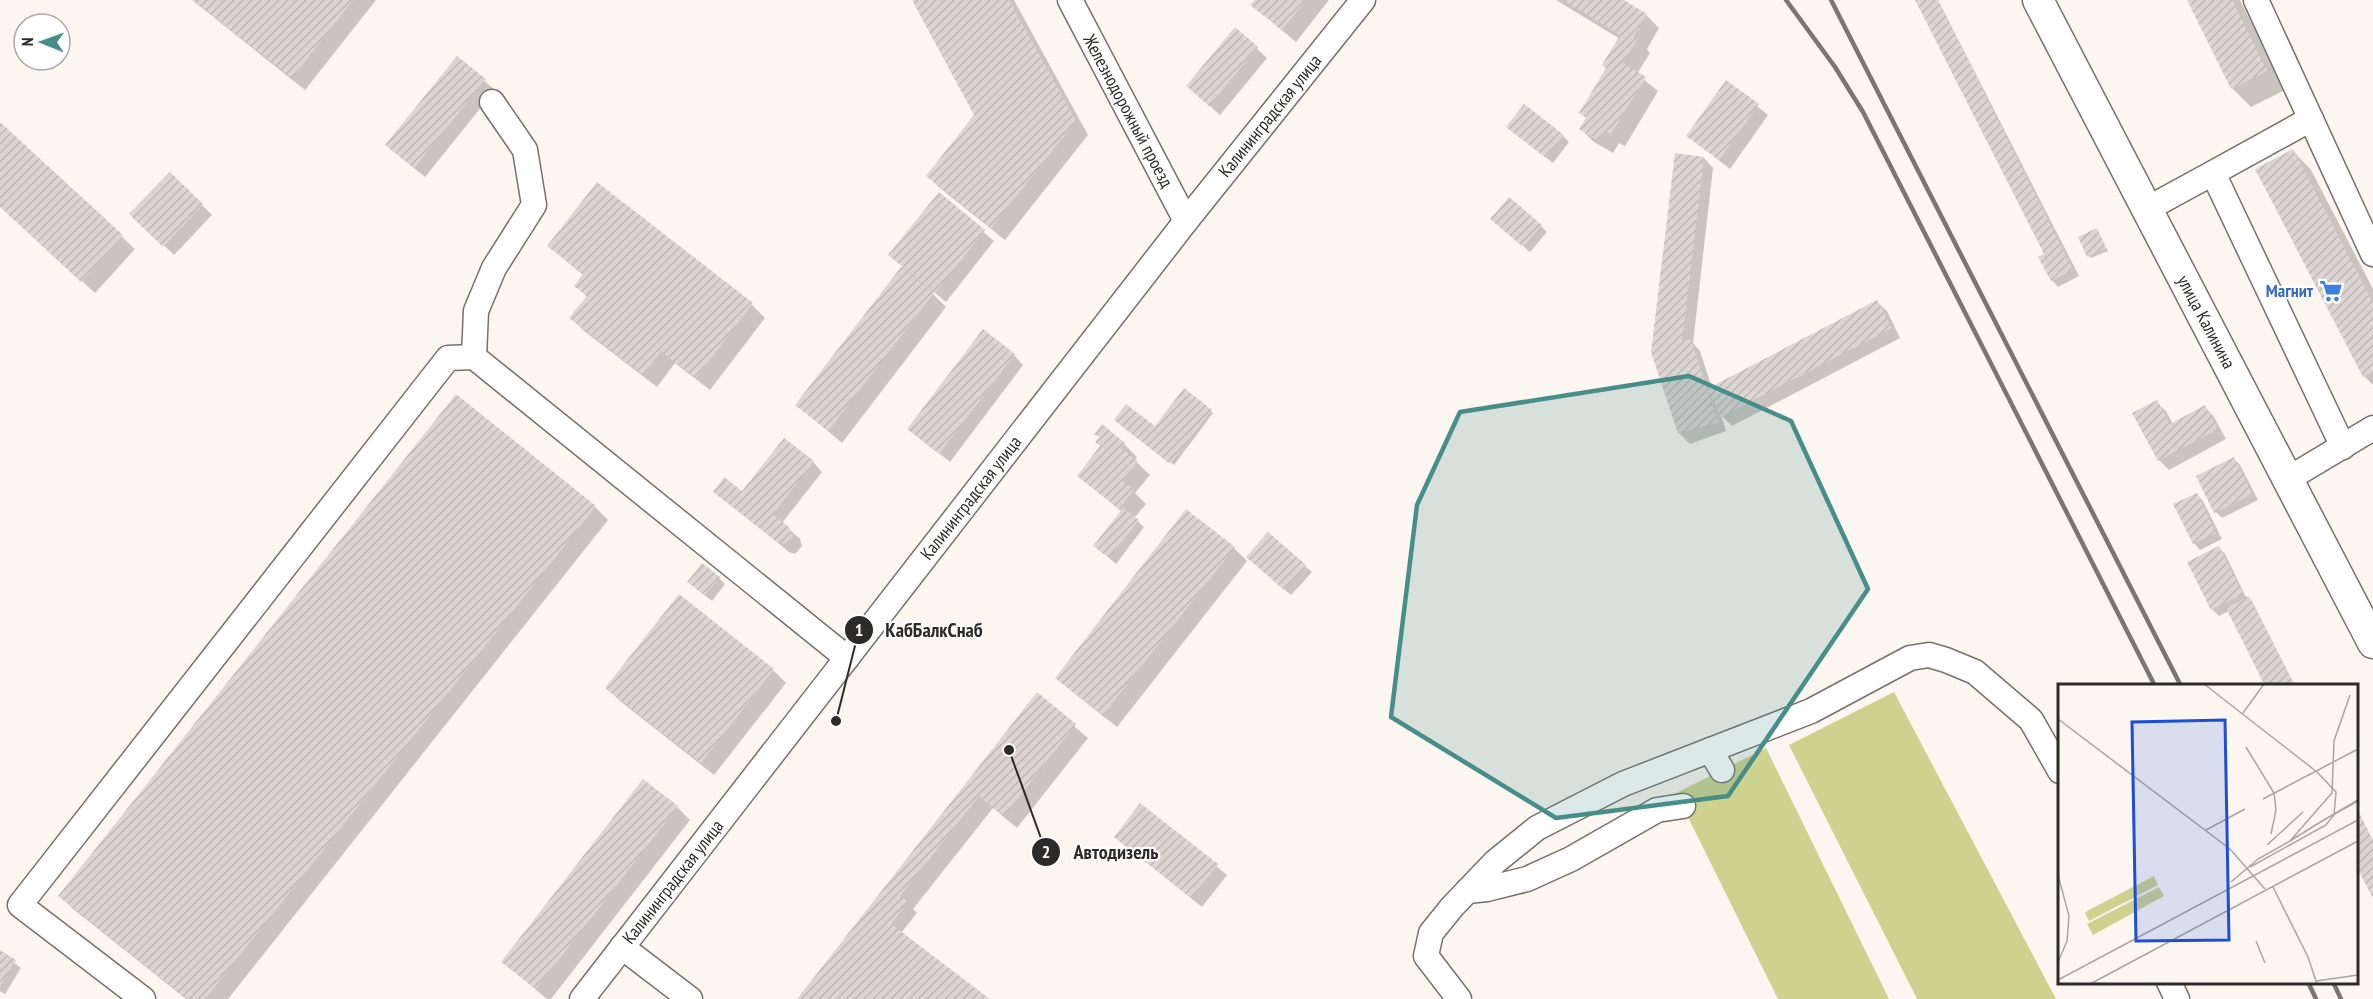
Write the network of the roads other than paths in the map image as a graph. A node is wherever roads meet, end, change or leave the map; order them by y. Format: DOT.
graph roads {
  1 [pos="1070,0"];
  2 [pos="1362,0"];
  3 [pos="2038,0"];
  4 [pos="2256,0"];
  5 [pos="492,102"];
  6 [pos="2311,119"];
  7 [pos="2213,173"];
  8 [pos="2147,209"];
  9 [pos="1186,221"];
  10 [pos="2373,254"];
  11 [pos="474,357"];
  12 [pos="2373,428"];
  13 [pos="2343,447"];
  14 [pos="2288,479"];
  15 [pos="2373,644"];
  16 [pos="847,658"];
  17 [pos="2058,767"];
  18 [pos="1683,806"];
  19 [pos="1467,891"];
  20 [pos="622,947"];
  21 [pos="2170,984"];
  22 [pos="143,999"];
  23 [pos="582,999"];
  24 [pos="690,999"];
  25 [pos="1459,999"];
  26 [pos="2177,999"];
  1 -- 9 [label="street, Железнодорожный проезд"];
  2 -- 9 [label="street, Калининградская улица"];
  3 -- 8 [label="main road, улица Калинина"];
  4 -- 6 [label="street"];
  5 -- 11 [label="street"];
  6 -- 7 [label="street"];
  6 -- 10 [label="street"];
  7 -- 8 [label="street"];
  7 -- 13 [label="street"];
  8 -- 14 [label="main road, улица Калинина"];
  9 -- 16 [label="street, Калининградская улица"];
  11 -- 16 [label="street"];
  11 -- 22 [label="street"];
  12 -- 13 [label="street"];
  13 -- 14 [label="street"];
  14 -- 15 [label="main road, улица Калинина"];
  16 -- 20 [label="street, Калининградская улица"];
  17 -- 19 [label="street"];
  18 -- 19 [label="street"];
  19 -- 25 [label="street"];
  20 -- 23 [label="street, Калининградская улица"];
  20 -- 24 [label="street"];
  21 -- 26 [label="street"];
}
